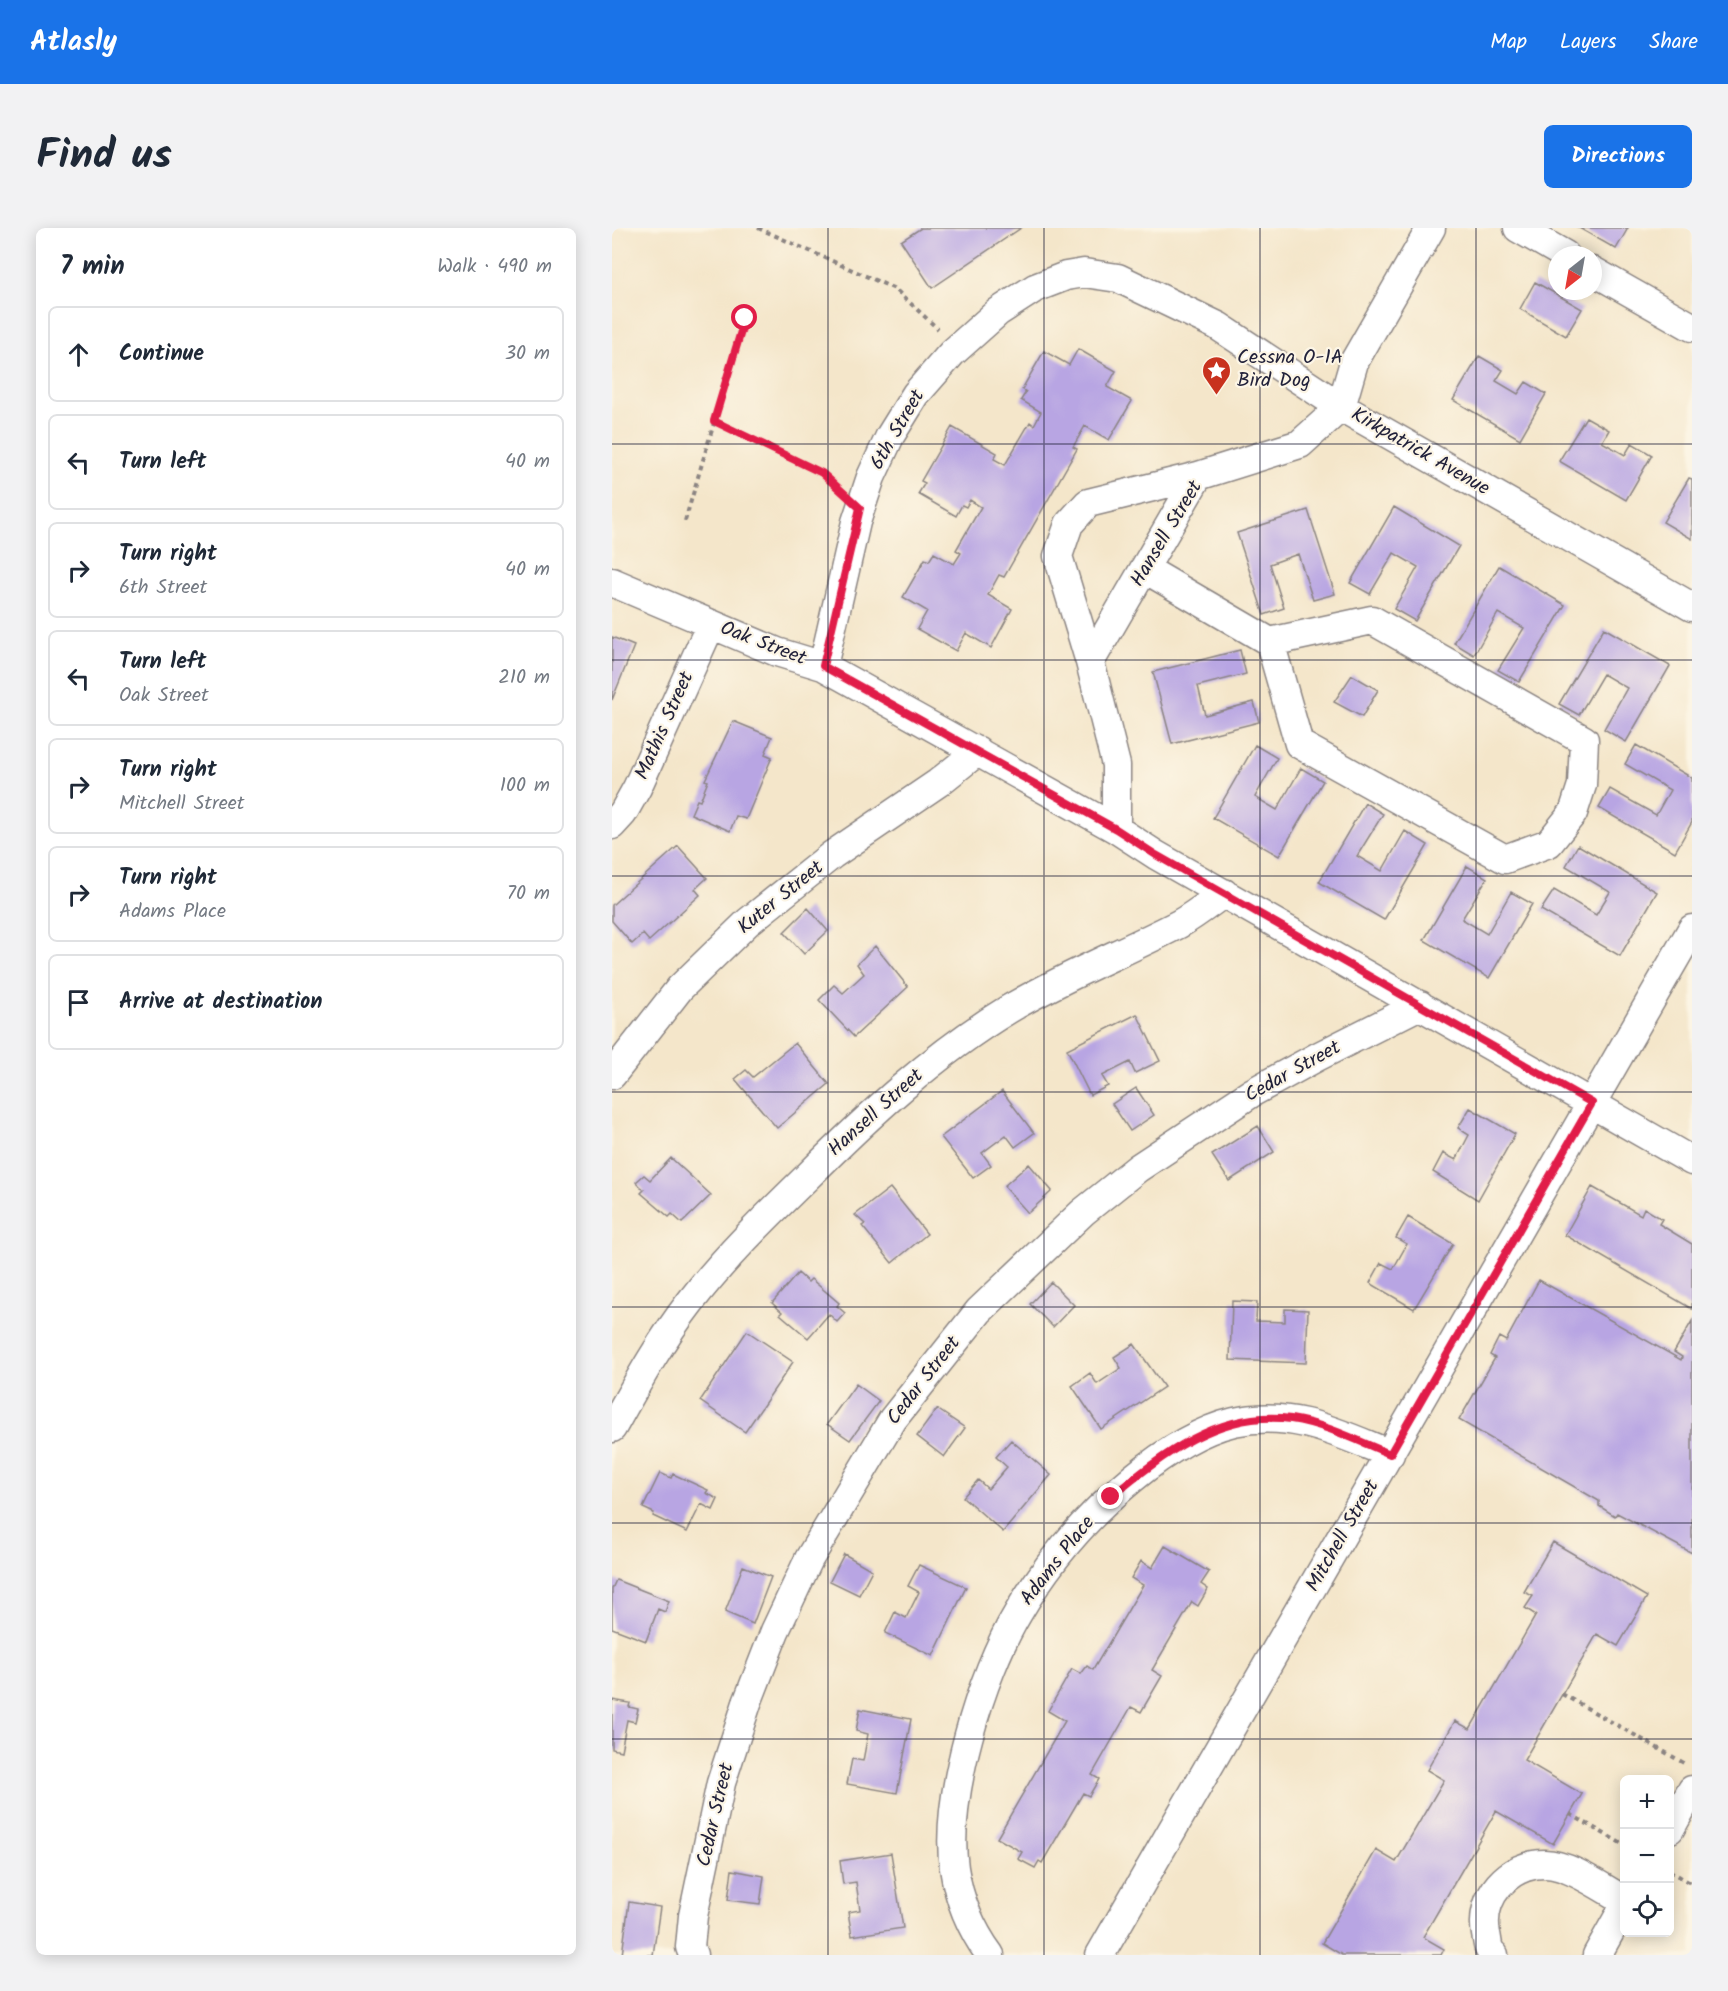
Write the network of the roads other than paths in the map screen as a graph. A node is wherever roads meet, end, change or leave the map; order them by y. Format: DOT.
graph roads {
  1 [pos="1431,228"];
  2 [pos="1518,228"];
  3 [pos="1549,246"];
  4 [pos="1602,276"];
  5 [pos="1118,278"];
  6 [pos="1692,327"];
  7 [pos="1341,407"];
  8 [pos="1198,476"];
  9 [pos="1145,569"];
  10 [pos="612,582"];
  11 [pos="1692,607"];
  12 [pos="711,624"];
  13 [pos="1270,642"];
  14 [pos="1090,662"];
  15 [pos="823,666"];
  16 [pos="978,751"];
  17 [pos="612,825"];
  18 [pos="1116,829"];
  19 [pos="1224,893"];
  20 [pos="1692,929"];
  21 [pos="1419,1005"];
  22 [pos="612,1075"];
  23 [pos="1592,1103"];
  24 [pos="1692,1161"];
  25 [pos="612,1428"];
  26 [pos="1390,1454"];
  27 [pos="1692,1790"];
  28 [pos="1674,1822"];
  29 [pos="1620,1898"];
  30 [pos="1620,1915"];
  31 [pos="693,1955"];
  32 [pos="990,1955"];
  33 [pos="1100,1955"];
  34 [pos="1494,1955"];
  35 [pos="1597,1955"];
  1 -- 7 [label="street"];
  2 -- 3 [label="street"];
  4 -- 6 [label="street"];
  5 -- 7 [label="street, Kirkpatrick Avenue"];
  5 -- 15 [label="street, 6th Street"];
  7 -- 8 [label="street, Hansell Street"];
  7 -- 11 [label="street, Kirkpatrick Avenue"];
  8 -- 9 [label="street, Hansell Street"];
  8 -- 14 [label="street"];
  9 -- 13 [label="street"];
  9 -- 14 [label="street, Hansell Street"];
  10 -- 12 [label="street, Oak Street"];
  12 -- 15 [label="street, Oak Street"];
  12 -- 17 [label="street, Mathis Street"];
  13 -- 13 [label="street"];
  14 -- 18 [label="street"];
  15 -- 16 [label="street, Oak Street"];
  16 -- 18 [label="street, Oak Street"];
  16 -- 22 [label="street, Kuter Street"];
  18 -- 19 [label="street, Oak Street"];
  19 -- 21 [label="street, Oak Street"];
  19 -- 25 [label="street, Hansell Street"];
  20 -- 23 [label="street, Mitchell Street"];
  21 -- 23 [label="street, Oak Street"];
  21 -- 31 [label="street, Cedar Street"];
  23 -- 24 [label="street, Oak Street"];
  23 -- 26 [label="street, Mitchell Street"];
  26 -- 32 [label="street, Adams Place"];
  26 -- 33 [label="street, Mitchell Street"];
  27 -- 28 [label="street"];
  29 -- 34 [label="street"];
  30 -- 35 [label="street"];
}
